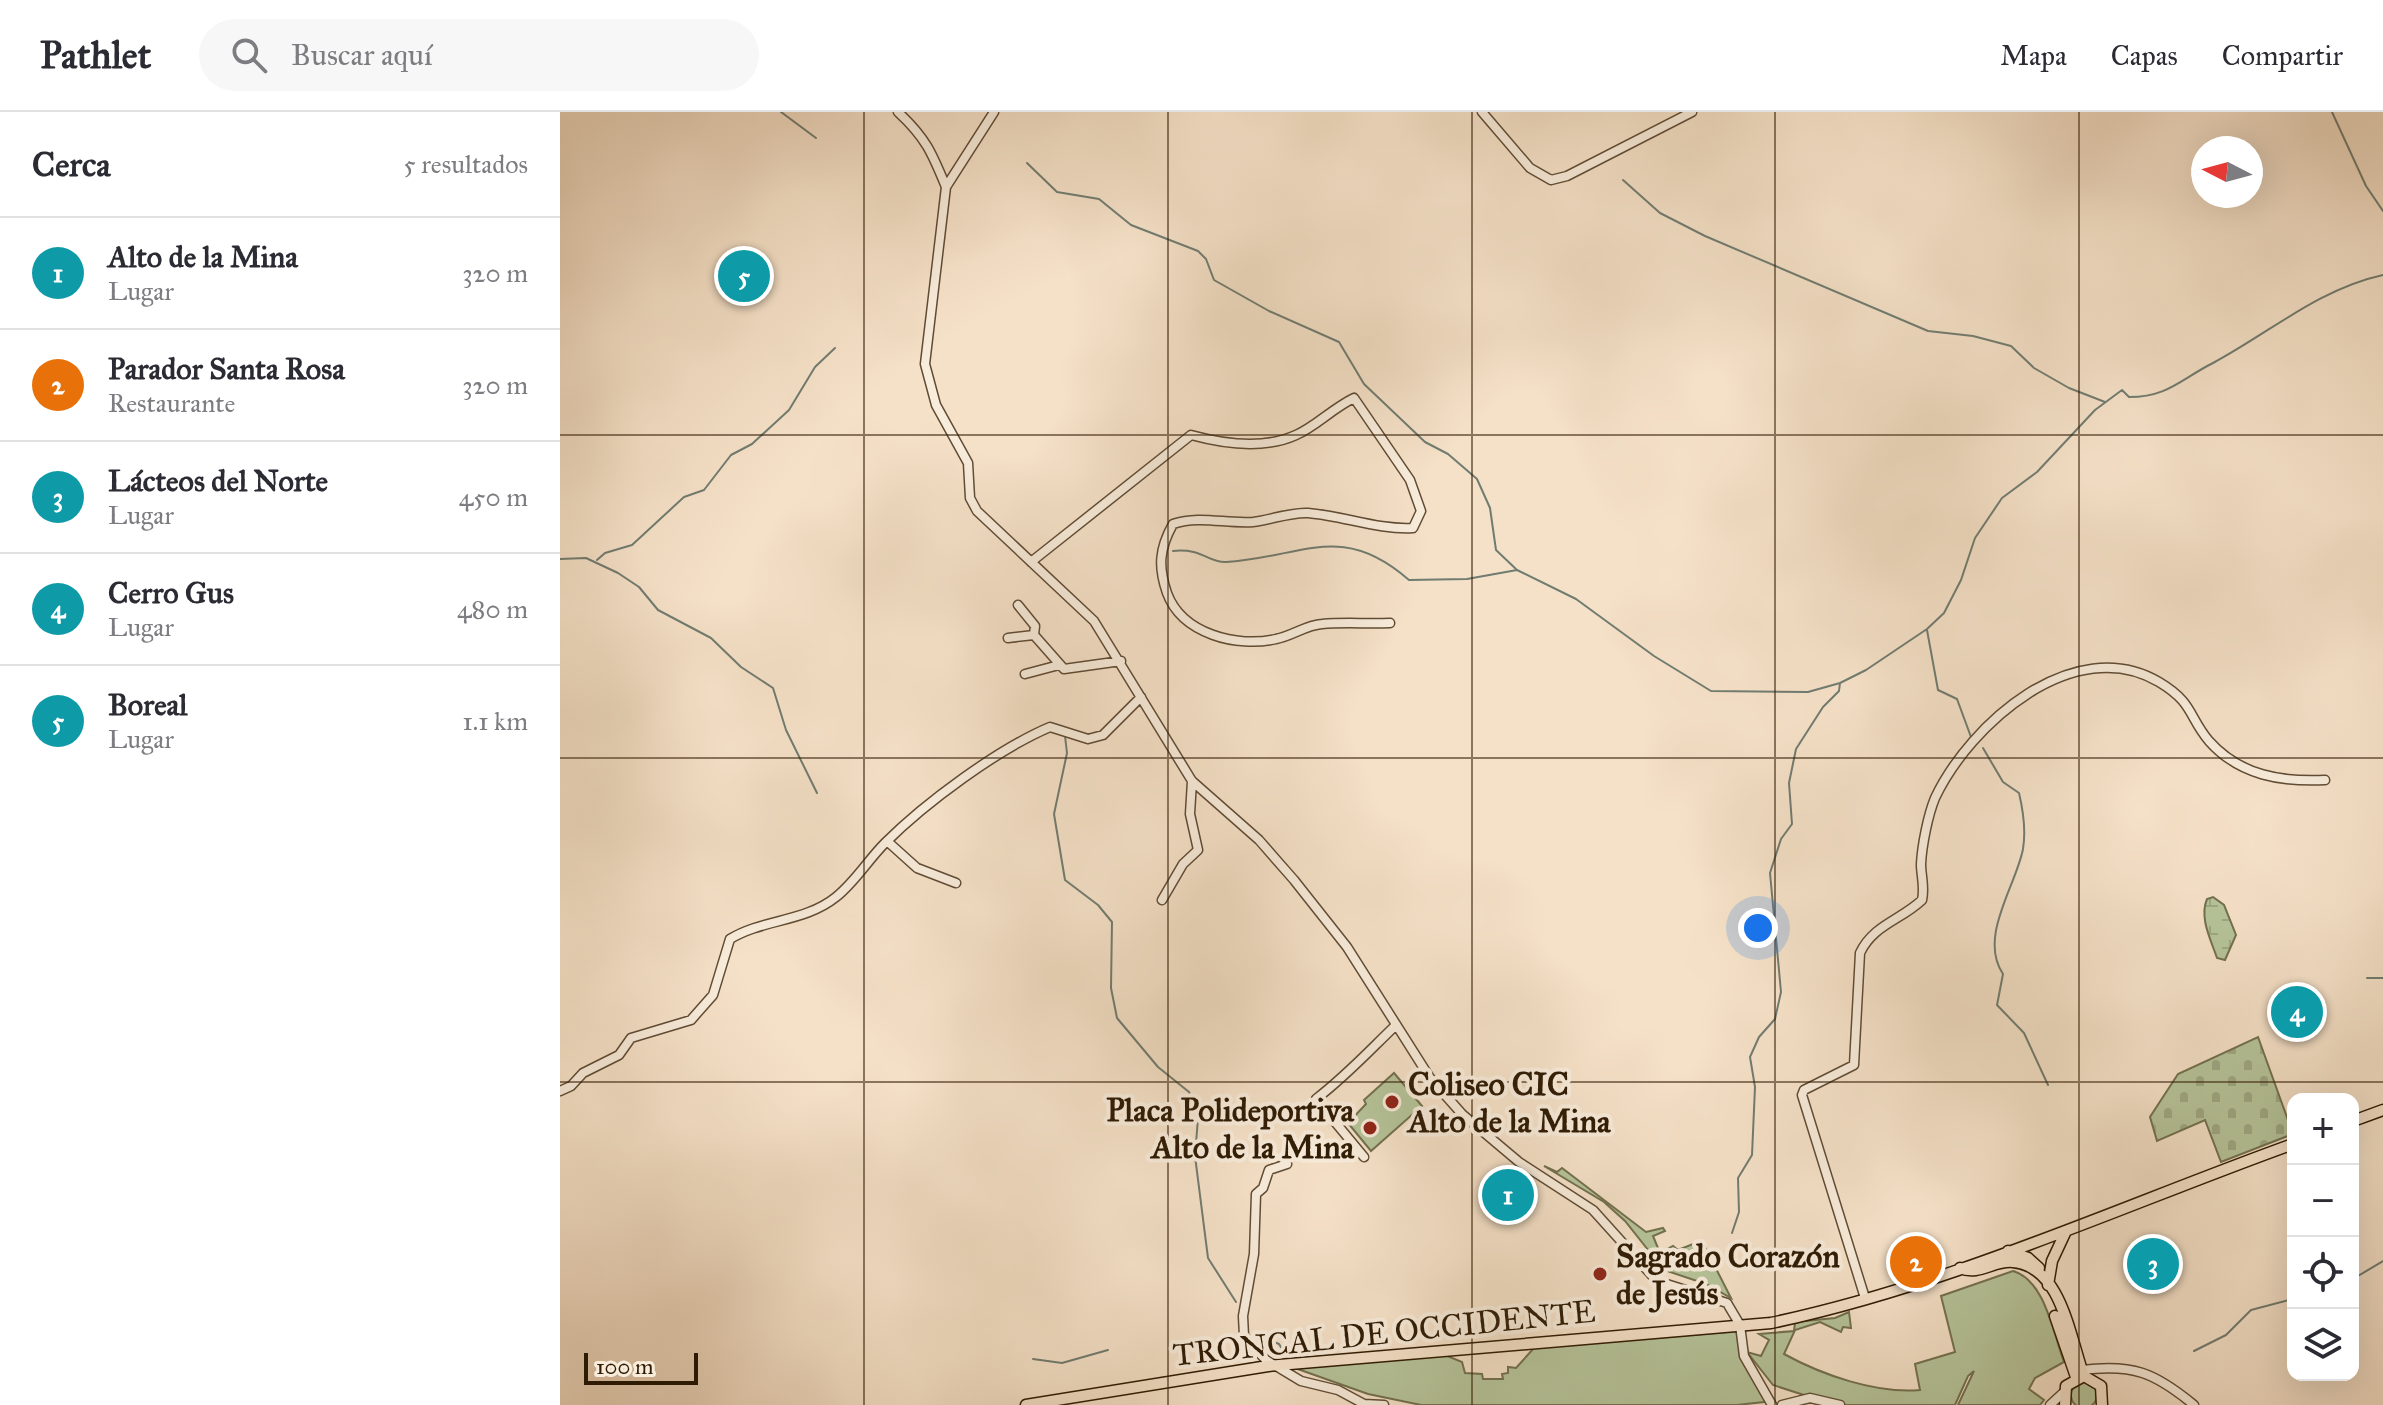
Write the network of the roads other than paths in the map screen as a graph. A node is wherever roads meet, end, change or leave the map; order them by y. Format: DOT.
graph roads {
  1 [pos="898,112"];
  2 [pos="994,112"];
  3 [pos="1482,112"];
  4 [pos="1692,112"];
  5 [pos="946,187"];
  6 [pos="1031,562"];
  7 [pos="1018,605"];
  8 [pos="1390,623"];
  9 [pos="1034,635"];
  10 [pos="1008,638"];
  11 [pos="1121,661"];
  12 [pos="1059,665"];
  13 [pos="1025,674"];
  14 [pos="1141,697"];
  15 [pos="2325,780"];
  16 [pos="1192,781"];
  17 [pos="887,841"];
  18 [pos="956,883"];
  19 [pos="1162,900"];
  20 [pos="1395,1026"];
  21 [pos="560,1091"];
  22 [pos="2383,1110"];
  23 [pos="2359,1119"];
  24 [pos="2287,1146"];
  25 [pos="1364,1157"];
  26 [pos="1287,1164"];
  27 [pos="2066,1231"];
  28 [pos="2008,1251"];
  29 [pos="1960,1268"];
  30 [pos="2048,1283"];
  31 [pos="1865,1298"];
  32 [pos="1740,1325"];
  33 [pos="1278,1365"];
  34 [pos="2080,1374"];
  35 [pos="2063,1400"];
  36 [pos="1364,1404"];
  37 [pos="1026,1405"];
  38 [pos="1384,1405"];
  39 [pos="1772,1405"];
  40 [pos="1782,1405"];
  41 [pos="1840,1405"];
  42 [pos="2050,1405"];
  43 [pos="2102,1405"];
  44 [pos="2194,1405"];
  1 -- 5 [label="street"];
  2 -- 5 [label="street"];
  3 -- 4 [label="street"];
  5 -- 6 [label="street"];
  6 -- 8 [label="street"];
  6 -- 11 [label="street"];
  7 -- 9 [label="street"];
  9 -- 10 [label="street"];
  9 -- 12 [label="street"];
  11 -- 12 [label="street"];
  11 -- 14 [label="street"];
  12 -- 13 [label="street"];
  14 -- 16 [label="street"];
  14 -- 17 [label="street"];
  15 -- 31 [label="street"];
  16 -- 19 [label="street"];
  16 -- 20 [label="street"];
  17 -- 18 [label="street"];
  17 -- 21 [label="street"];
  20 -- 25 [label="street"];
  20 -- 32 [label="street"];
  22 -- 23 [label="main road"];
  24 -- 27 [label="main road, TRONCAL DE OCCIDENTE"];
  26 -- 33 [label="street"];
  27 -- 28 [label="main road, TRONCAL DE OCCIDENTE"];
  27 -- 30 [label="main road"];
  28 -- 29 [label="main road, TRONCAL DE OCCIDENTE"];
  28 -- 30 [label="main road"];
  29 -- 30 [label="main road"];
  29 -- 31 [label="main road, TRONCAL DE OCCIDENTE"];
  30 -- 34 [label="main road"];
  31 -- 32 [label="main road, TRONCAL DE OCCIDENTE"];
  32 -- 33 [label="main road, TRONCAL DE OCCIDENTE"];
  32 -- 39 [label="street"];
  33 -- 36 [label="street"];
  33 -- 37 [label="main road, TRONCAL DE OCCIDENTE"];
  34 -- 35 [label="main road"];
  34 -- 43 [label="main road"];
  34 -- 44 [label="street"];
  35 -- 42 [label="street"];
  36 -- 38 [label="street"];
  40 -- 41 [label="street"];
}
